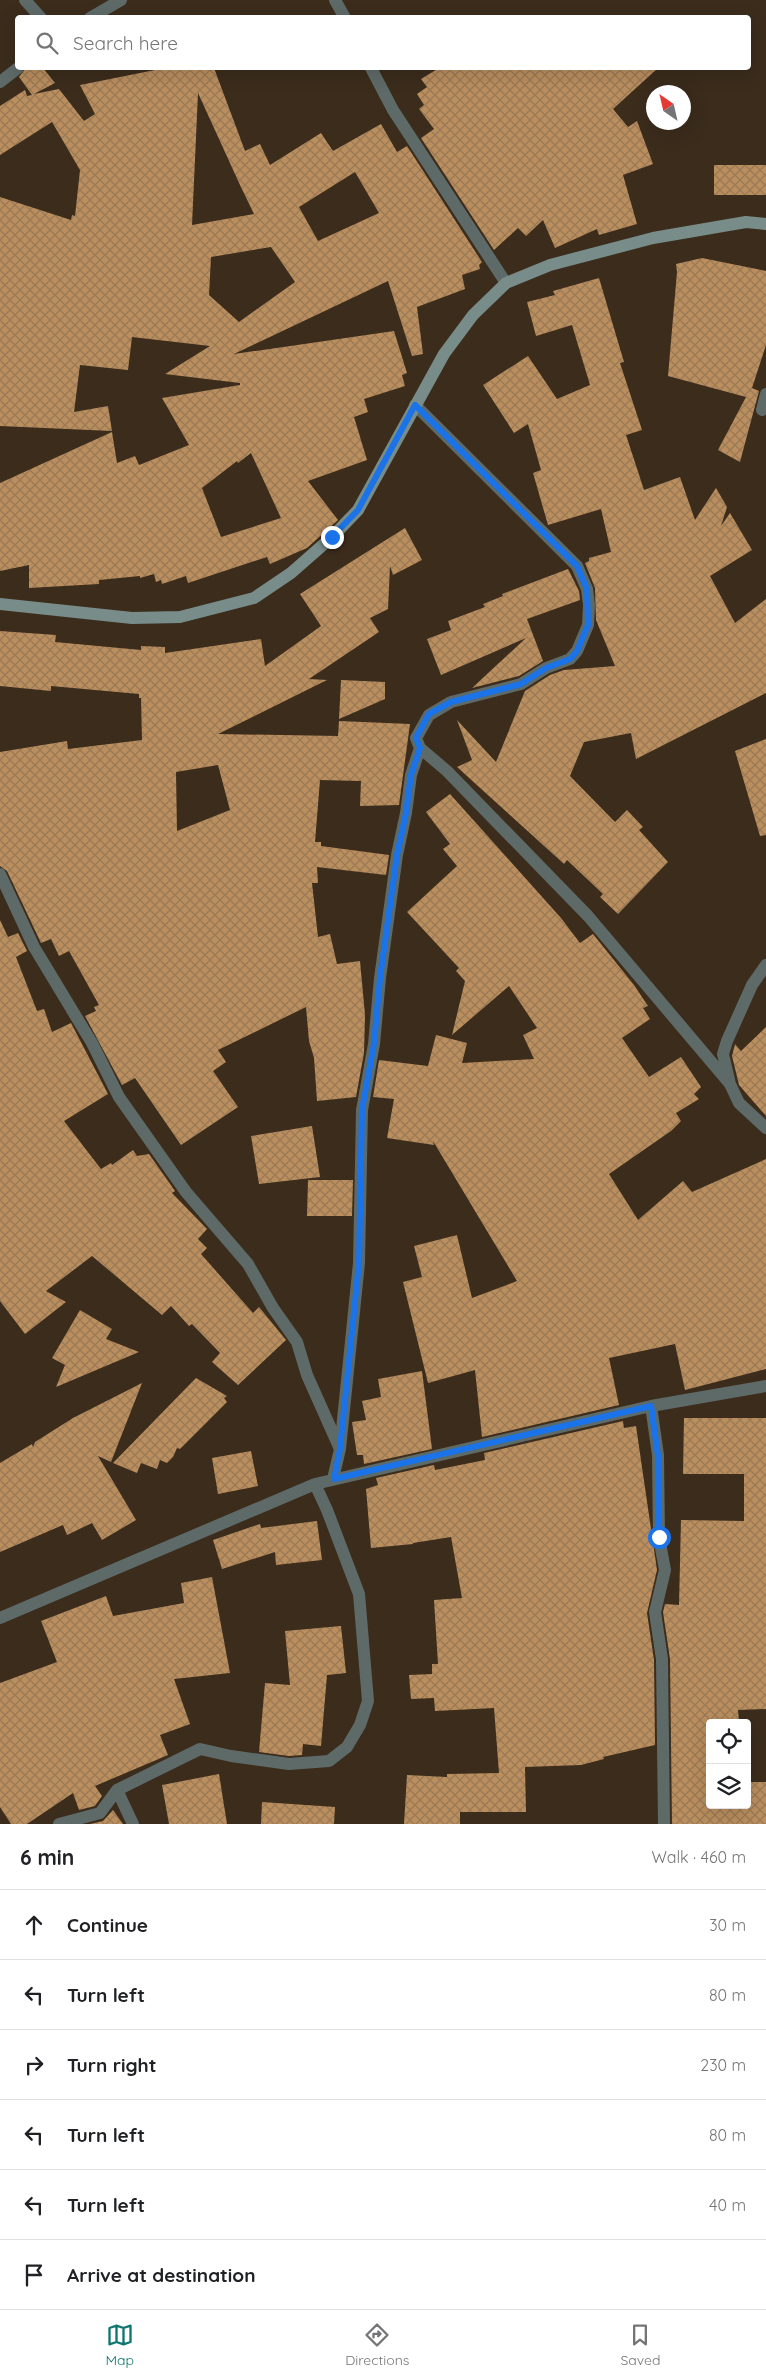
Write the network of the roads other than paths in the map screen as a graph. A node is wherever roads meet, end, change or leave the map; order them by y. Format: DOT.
graph roads {
  1 [pos="25,0"];
  2 [pos="122,0"];
  3 [pos="335,0"];
  4 [pos="38,15"];
  5 [pos="95,15"];
  6 [pos="343,15"];
  7 [pos="15,70"];
  8 [pos="372,70"];
  9 [pos="0,82"];
  10 [pos="766,224"];
  11 [pos="506,283"];
  12 [pos="766,394"];
  13 [pos="415,405"];
  14 [pos="762,410"];
  15 [pos="0,604"];
  16 [pos="420,748"];
  17 [pos="0,874"];
  18 [pos="766,965"];
  19 [pos="730,1084"];
  20 [pos="766,1128"];
  21 [pos="766,1386"];
  22 [pos="651,1406"];
  23 [pos="340,1449"];
  24 [pos="334,1479"];
  25 [pos="315,1484"];
  26 [pos="0,1618"];
  27 [pos="116,1790"];
  28 [pos="60,1824"];
  29 [pos="134,1824"];
  30 [pos="664,1824"];
  1 -- 4 [label="street"];
  2 -- 5 [label="street"];
  3 -- 6 [label="street"];
  7 -- 9 [label="street"];
  8 -- 11 [label="street"];
  10 -- 11 [label="main road"];
  11 -- 13 [label="main road"];
  12 -- 14 [label="street"];
  13 -- 15 [label="main road"];
  13 -- 16 [label="street"];
  16 -- 19 [label="street"];
  16 -- 23 [label="street"];
  17 -- 23 [label="street"];
  18 -- 19 [label="street"];
  19 -- 20 [label="street"];
  21 -- 22 [label="street"];
  22 -- 24 [label="street"];
  22 -- 30 [label="street"];
  23 -- 24 [label="street"];
  24 -- 25 [label="street"];
  25 -- 26 [label="street"];
  25 -- 27 [label="street"];
  27 -- 28 [label="street"];
  27 -- 29 [label="street"];
}
